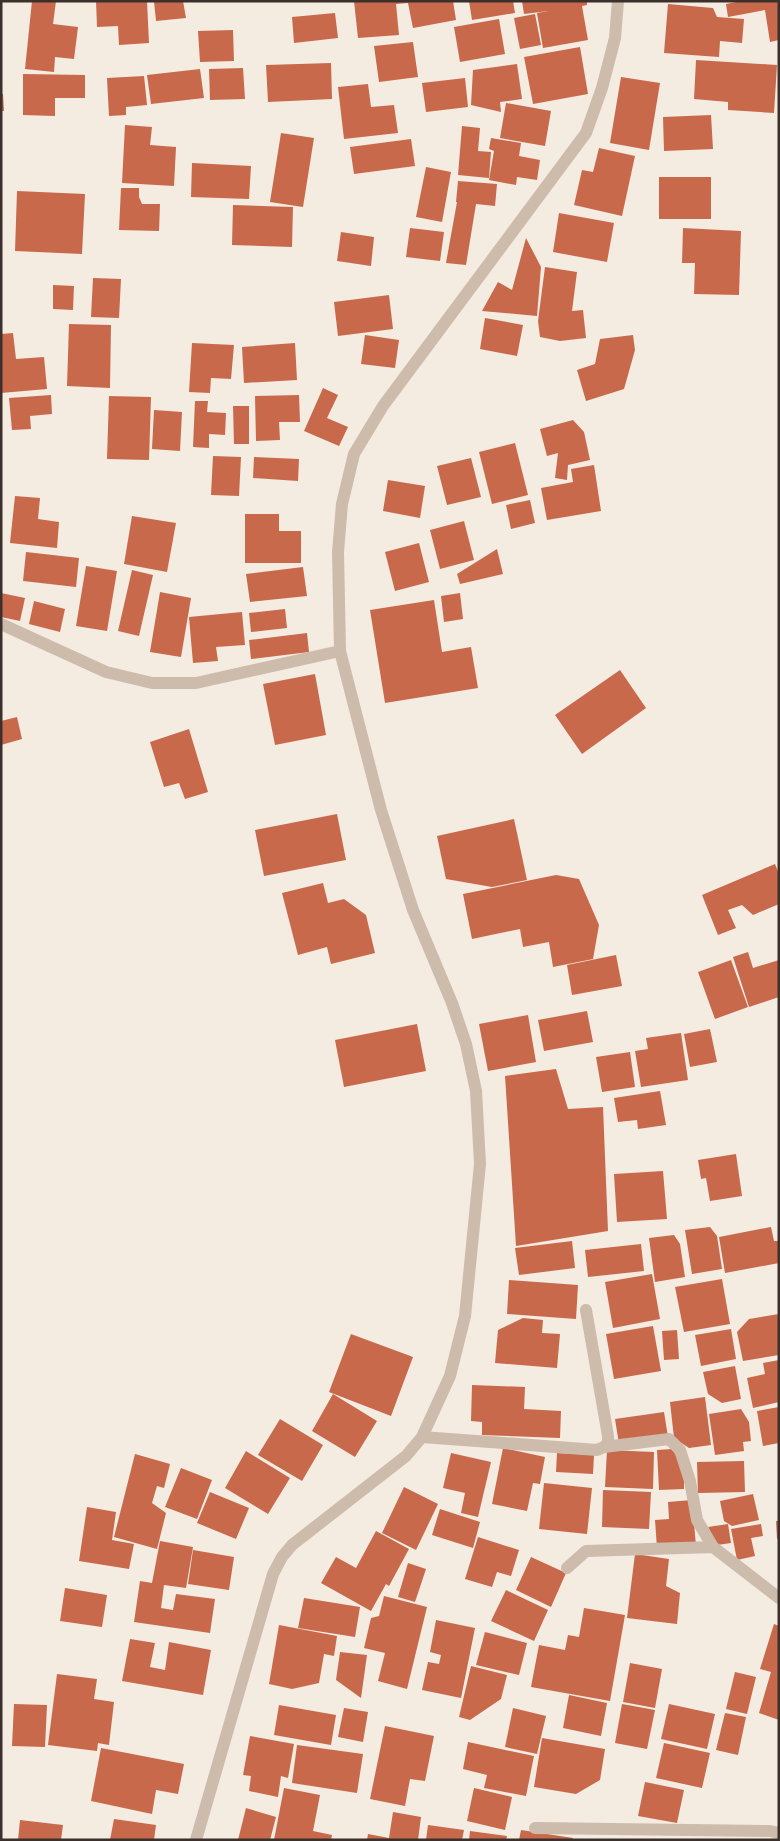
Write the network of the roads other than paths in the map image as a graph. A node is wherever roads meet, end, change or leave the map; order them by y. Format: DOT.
graph roads {
  1 [pos="618,1"];
  2 [pos="1,624"];
  3 [pos="340,651"];
  4 [pos="586,1310"];
  5 [pos="422,1437"];
  6 [pos="604,1447"];
  7 [pos="713,1547"];
  8 [pos="567,1568"];
  9 [pos="779,1598"];
  10 [pos="535,1828"];
  11 [pos="779,1833"];
  12 [pos="196,1840"];
  1 -- 3 [label="street"];
  2 -- 3 [label="street"];
  3 -- 5 [label="street"];
  4 -- 6 [label="street"];
  5 -- 6 [label="street"];
  5 -- 12 [label="street"];
  6 -- 7 [label="street"];
  7 -- 8 [label="street"];
  7 -- 9 [label="street"];
  10 -- 11 [label="street"];
}
